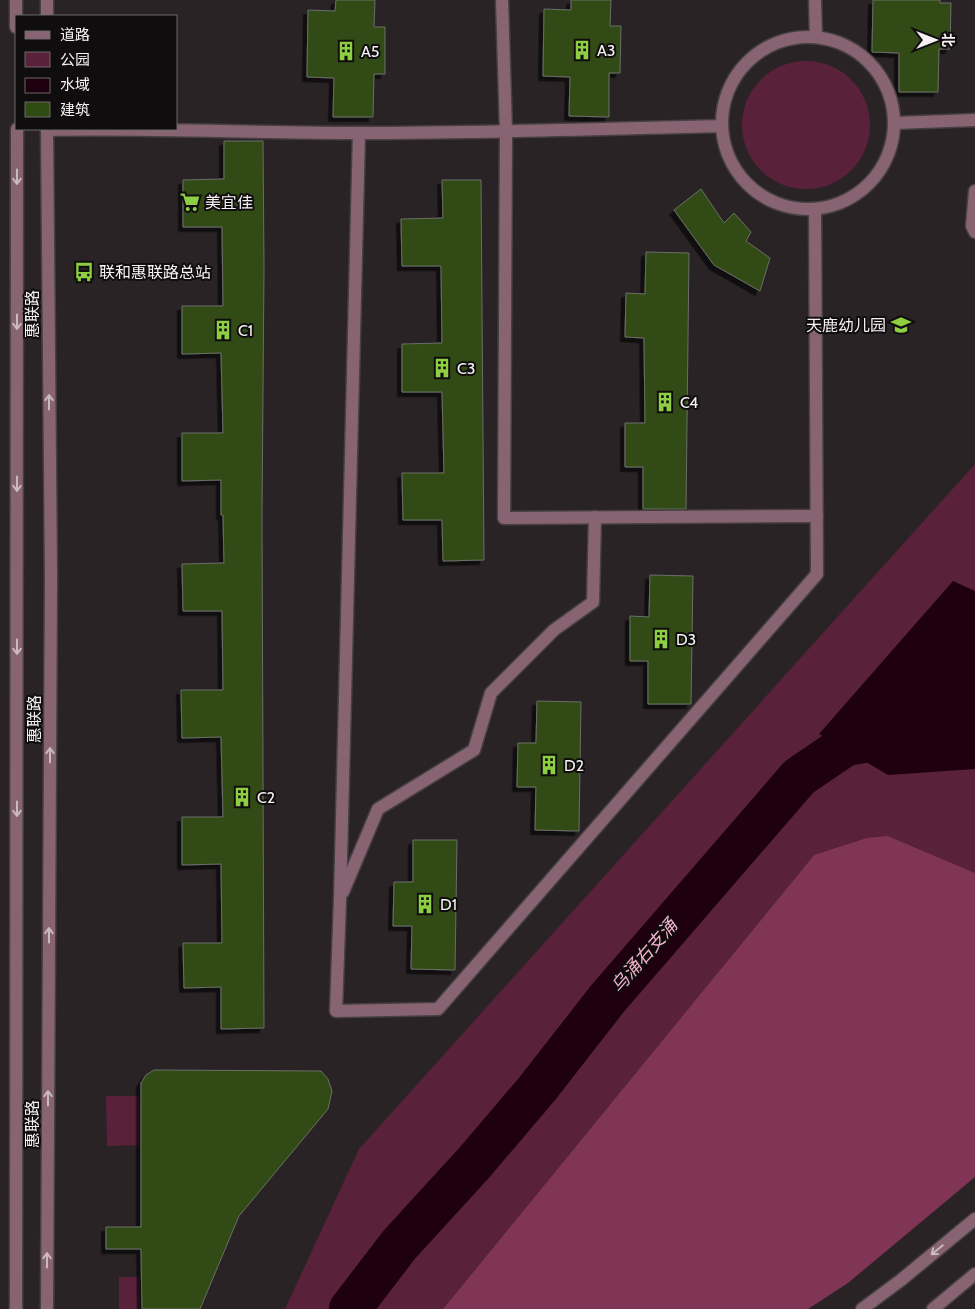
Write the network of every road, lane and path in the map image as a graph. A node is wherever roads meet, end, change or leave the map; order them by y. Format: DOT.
graph roads {
  1 [pos="16,0"];
  2 [pos="46,0"];
  3 [pos="502,0"];
  4 [pos="815,0"];
  5 [pos="16,15"];
  6 [pos="47,15"];
  7 [pos="816,36"];
  8 [pos="975,120"];
  9 [pos="894,124"];
  10 [pos="722,126"];
  11 [pos="17,130"];
  12 [pos="47,130"];
  13 [pos="178,130"];
  14 [pos="506,132"];
  15 [pos="359,133"];
  16 [pos="975,191"];
  17 [pos="815,209"];
  18 [pos="975,232"];
  19 [pos="817,516"];
  20 [pos="595,517"];
  21 [pos="340,898"];
  22 [pos="975,1219"];
  23 [pos="975,1274"];
  24 [pos="16,1309"];
  25 [pos="47,1309"];
  26 [pos="862,1309"];
  27 [pos="932,1309"];
  1 -- 5 [label="street"];
  2 -- 6 [label="street"];
  3 -- 14 [label="street"];
  4 -- 7 [label="street"];
  7 -- 9 [label="street"];
  7 -- 10 [label="street"];
  8 -- 9 [label="street"];
  9 -- 17 [label="street"];
  10 -- 14 [label="street"];
  10 -- 17 [label="street"];
  11 -- 24 [label="street, 惠联路, one-way"];
  25 -- 12 [label="street, 惠联路, one-way"];
  13 -- 15 [label="street"];
  14 -- 15 [label="street"];
  14 -- 20 [label="street"];
  15 -- 21 [label="street"];
  16 -- 18 [label="street"];
  17 -- 19 [label="street"];
  19 -- 20 [label="street"];
  19 -- 21 [label="street"];
  20 -- 21 [label="street"];
  22 -- 26 [label="street, one-way"];
  23 -- 27 [label="street"];
}
